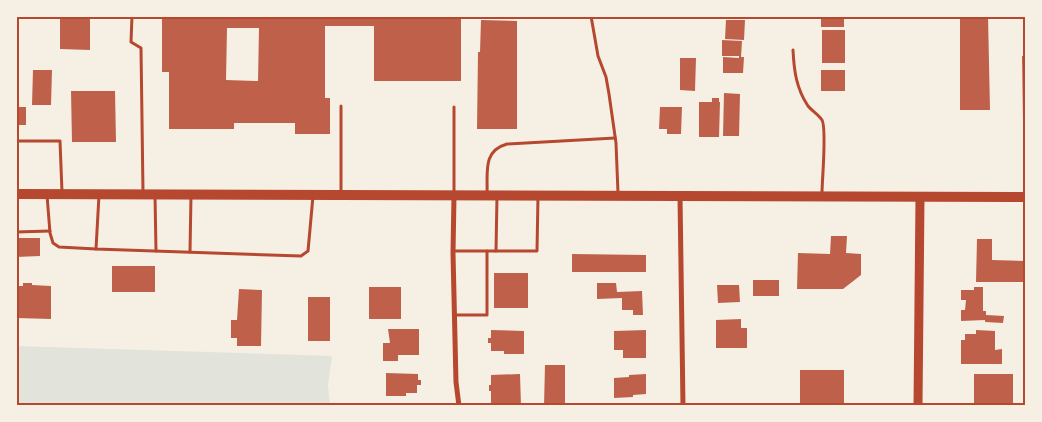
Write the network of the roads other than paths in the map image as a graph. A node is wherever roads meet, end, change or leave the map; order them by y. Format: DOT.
graph roads {
  1 [pos="132,16"];
  2 [pos="591,16"];
  3 [pos="793,50"];
  4 [pos="341,106"];
  5 [pos="454,107"];
  6 [pos="615,138"];
  7 [pos="16,141"];
  8 [pos="16,194"];
  9 [pos="46,194"];
  10 [pos="62,194"];
  11 [pos="99,194"];
  12 [pos="143,194"];
  13 [pos="155,194"];
  14 [pos="191,195"];
  15 [pos="313,195"];
  16 [pos="341,195"];
  17 [pos="454,196"];
  18 [pos="492,196"];
  19 [pos="538,196"];
  20 [pos="618,196"];
  21 [pos="680,196"];
  22 [pos="822,197"];
  23 [pos="920,197"];
  24 [pos="1026,197"];
  25 [pos="50,231"];
  26 [pos="16,232"];
  27 [pos="96,249"];
  28 [pos="156,251"];
  29 [pos="453,251"];
  30 [pos="487,251"];
  31 [pos="496,251"];
  32 [pos="190,252"];
  33 [pos="455,315"];
  34 [pos="459,406"];
  35 [pos="683,406"];
  36 [pos="918,406"];
  1 -- 12 [label="lane"];
  2 -- 6 [label="lane"];
  3 -- 22 [label="lane"];
  4 -- 16 [label="lane"];
  5 -- 17 [label="lane"];
  6 -- 18 [label="lane"];
  6 -- 20 [label="lane"];
  7 -- 10 [label="lane"];
  8 -- 9 [label="main road"];
  9 -- 10 [label="main road"];
  9 -- 25 [label="lane"];
  10 -- 11 [label="main road"];
  11 -- 12 [label="main road"];
  11 -- 27 [label="lane"];
  12 -- 13 [label="main road"];
  13 -- 14 [label="main road"];
  13 -- 28 [label="lane"];
  14 -- 15 [label="main road"];
  14 -- 32 [label="lane"];
  15 -- 16 [label="main road"];
  15 -- 32 [label="lane"];
  16 -- 17 [label="main road"];
  17 -- 18 [label="main road"];
  17 -- 29 [label="street"];
  18 -- 19 [label="main road"];
  18 -- 31 [label="lane"];
  19 -- 20 [label="main road"];
  19 -- 31 [label="lane"];
  20 -- 21 [label="main road"];
  21 -- 22 [label="main road"];
  21 -- 35 [label="street"];
  22 -- 23 [label="main road"];
  23 -- 24 [label="main road"];
  23 -- 36 [label="main road"];
  25 -- 26 [label="lane"];
  25 -- 27 [label="lane"];
  27 -- 28 [label="lane"];
  28 -- 32 [label="lane"];
  29 -- 30 [label="lane"];
  29 -- 33 [label="street"];
  30 -- 31 [label="lane"];
  30 -- 33 [label="lane"];
  33 -- 34 [label="street"];
}
